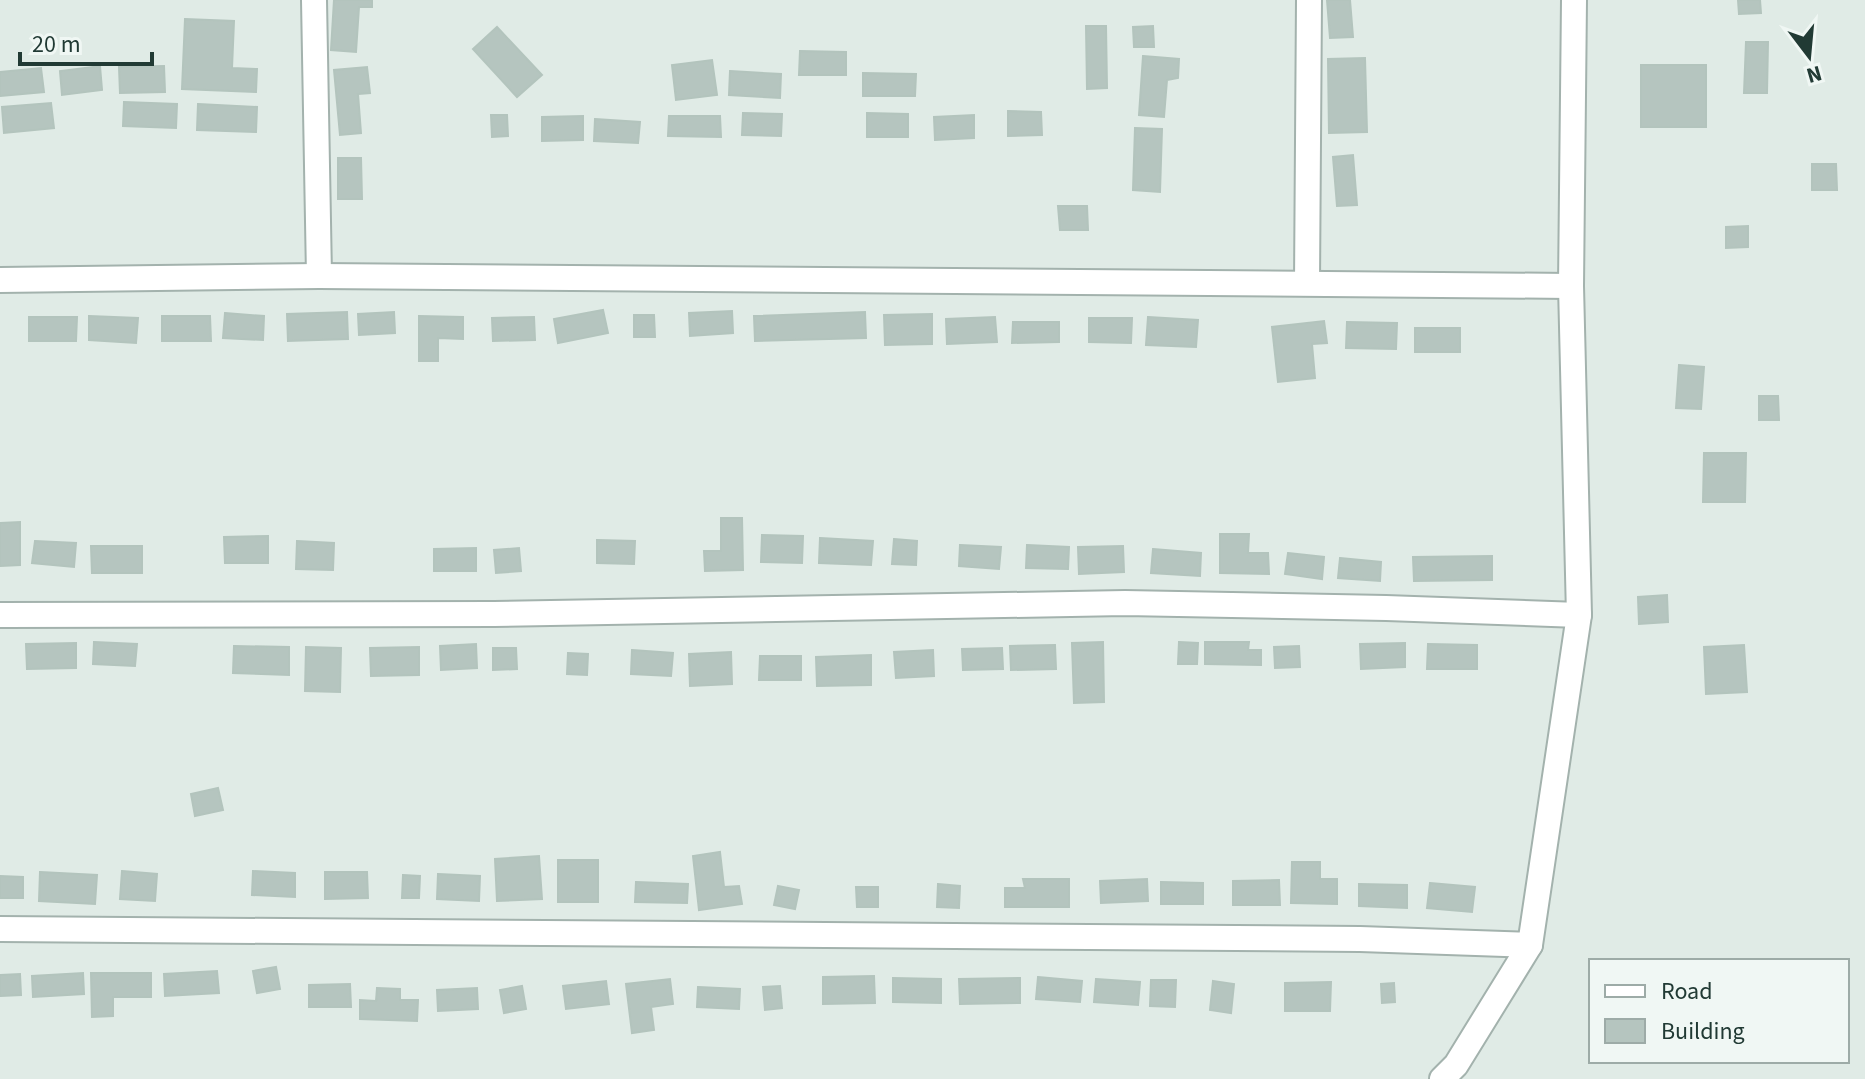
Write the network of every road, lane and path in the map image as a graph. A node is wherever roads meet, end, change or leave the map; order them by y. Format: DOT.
graph roads {
  1 [pos="314,0"];
  2 [pos="1309,0"];
  3 [pos="1574,0"];
  4 [pos="319,276"];
  5 [pos="0,280"];
  6 [pos="1307,283"];
  7 [pos="1571,286"];
  8 [pos="0,615"];
  9 [pos="1579,615"];
  10 [pos="0,929"];
  11 [pos="1530,945"];
  12 [pos="1456,1074"];
  1 -- 4 [label="street"];
  2 -- 6 [label="street"];
  3 -- 7 [label="street"];
  4 -- 5 [label="street"];
  4 -- 6 [label="street"];
  6 -- 7 [label="street"];
  7 -- 9 [label="street"];
  8 -- 9 [label="street"];
  9 -- 11 [label="street"];
  10 -- 11 [label="street"];
  11 -- 12 [label="street"];
}
